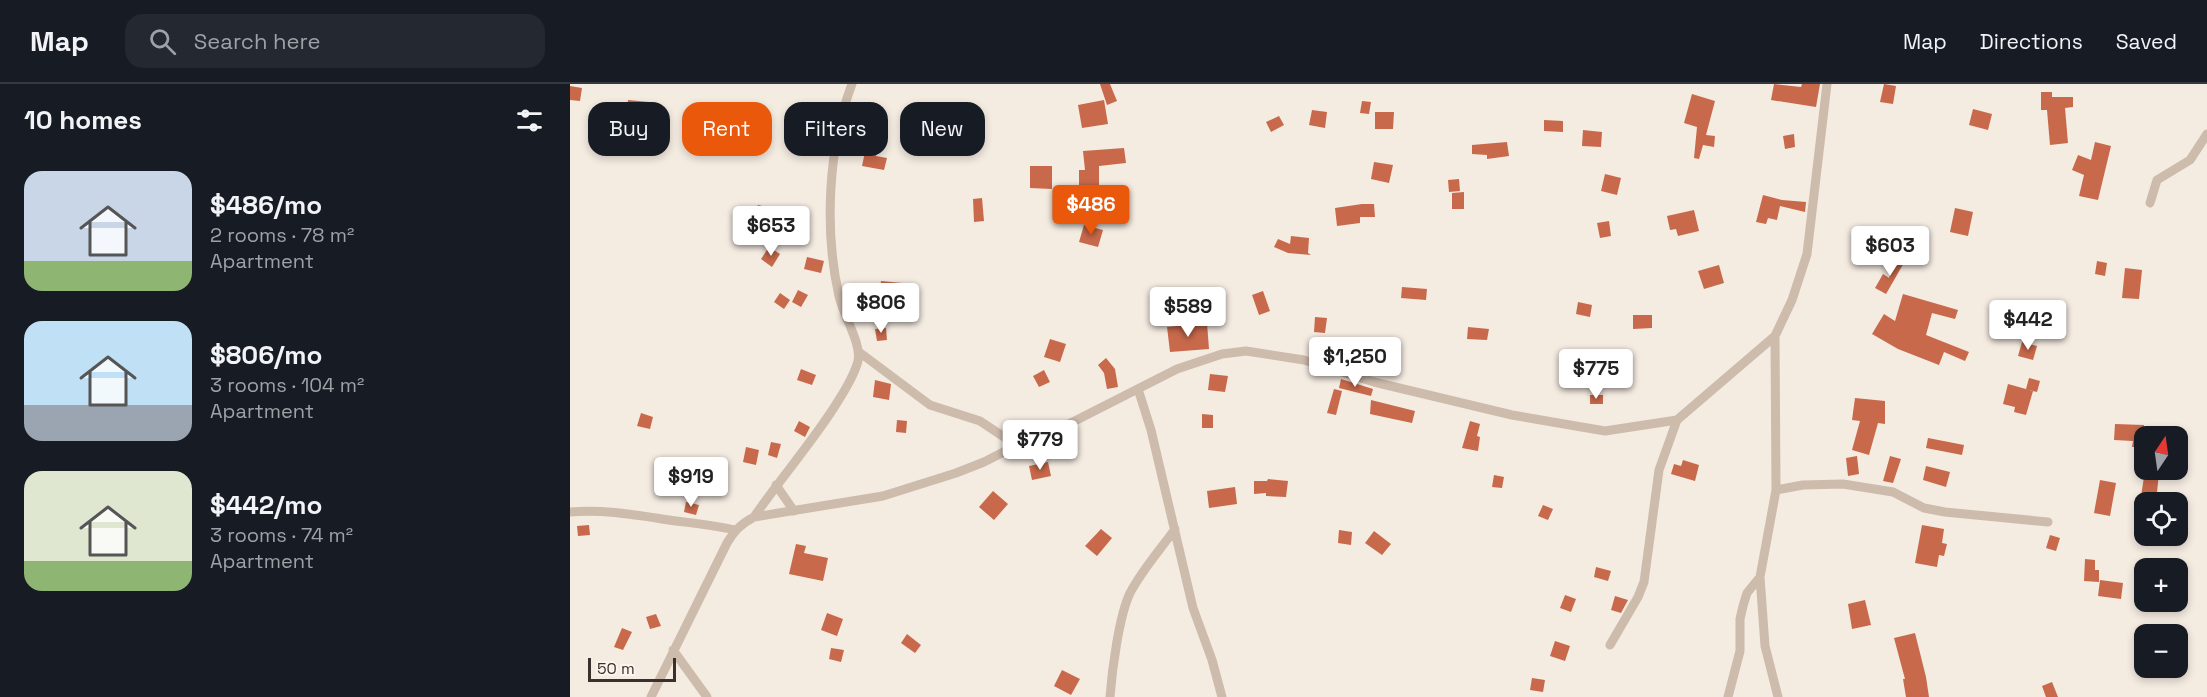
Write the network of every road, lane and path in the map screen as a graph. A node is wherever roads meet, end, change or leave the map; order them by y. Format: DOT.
graph roads {
  1 [pos="852,84"];
  2 [pos="1827,84"];
  3 [pos="2207,134"];
  4 [pos="2150,203"];
  5 [pos="1775,336"];
  6 [pos="859,352"];
  7 [pos="1138,389"];
  8 [pos="1677,420"];
  9 [pos="1020,443"];
  10 [pos="776,485"];
  11 [pos="1776,490"];
  12 [pos="794,511"];
  13 [pos="570,512"];
  14 [pos="754,517"];
  15 [pos="2048,522"];
  16 [pos="1175,529"];
  17 [pos="735,530"];
  18 [pos="1760,577"];
  19 [pos="1610,645"];
  20 [pos="674,650"];
  21 [pos="651,697"];
  22 [pos="707,697"];
  23 [pos="1110,697"];
  24 [pos="1222,697"];
  25 [pos="1728,697"];
  26 [pos="1778,697"];
  1 -- 6 [label="street"];
  2 -- 5 [label="street"];
  3 -- 4 [label="street"];
  5 -- 8 [label="street"];
  5 -- 11 [label="street"];
  6 -- 9 [label="street"];
  6 -- 10 [label="street"];
  7 -- 8 [label="street"];
  7 -- 9 [label="street"];
  7 -- 16 [label="street"];
  8 -- 19 [label="street"];
  9 -- 12 [label="street"];
  10 -- 12 [label="street"];
  10 -- 14 [label="street"];
  11 -- 15 [label="street"];
  11 -- 18 [label="street"];
  12 -- 14 [label="street"];
  13 -- 17 [label="street"];
  14 -- 17 [label="street"];
  16 -- 23 [label="street"];
  16 -- 24 [label="street"];
  17 -- 20 [label="street"];
  18 -- 25 [label="street"];
  18 -- 26 [label="street"];
  20 -- 21 [label="street"];
  20 -- 22 [label="street"];
}
